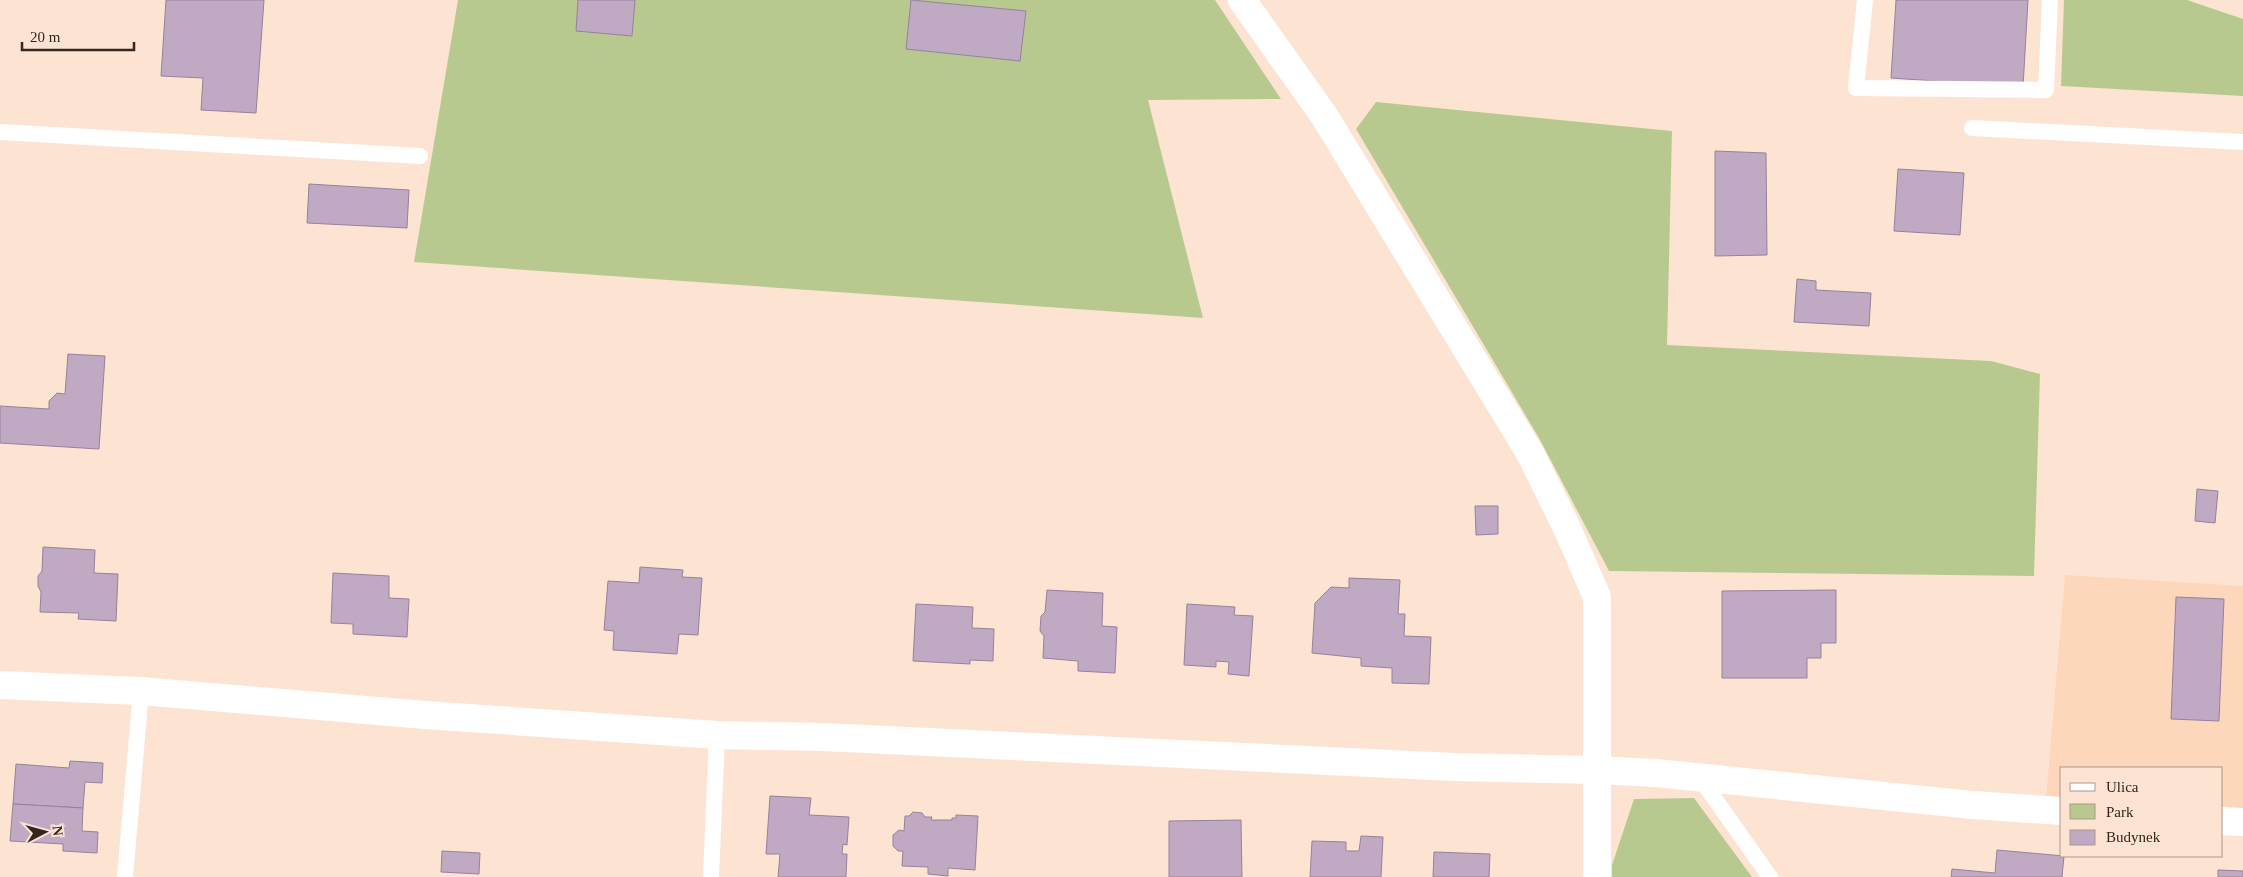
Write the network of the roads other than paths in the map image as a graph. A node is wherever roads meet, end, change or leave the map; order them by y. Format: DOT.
graph roads {
  1 [pos="1242,0"];
  2 [pos="1865,0"];
  3 [pos="2050,0"];
  4 [pos="1972,128"];
  5 [pos="0,132"];
  6 [pos="2243,142"];
  7 [pos="420,156"];
  8 [pos="0,685"];
  9 [pos="141,691"];
  10 [pos="717,735"];
  11 [pos="1597,770"];
  12 [pos="1700,778"];
  13 [pos="2060,811"];
  14 [pos="2223,821"];
  15 [pos="2243,822"];
  16 [pos="126,877"];
  17 [pos="711,877"];
  18 [pos="1597,877"];
  19 [pos="1770,877"];
  1 -- 11 [label="street"];
  2 -- 3 [label="lane"];
  4 -- 6 [label="lane"];
  5 -- 7 [label="lane"];
  8 -- 9 [label="street"];
  9 -- 10 [label="street"];
  9 -- 16 [label="lane"];
  10 -- 11 [label="street"];
  10 -- 17 [label="lane"];
  11 -- 12 [label="street"];
  11 -- 18 [label="street"];
  12 -- 13 [label="street"];
  12 -- 19 [label="lane"];
  14 -- 15 [label="street"];
}
